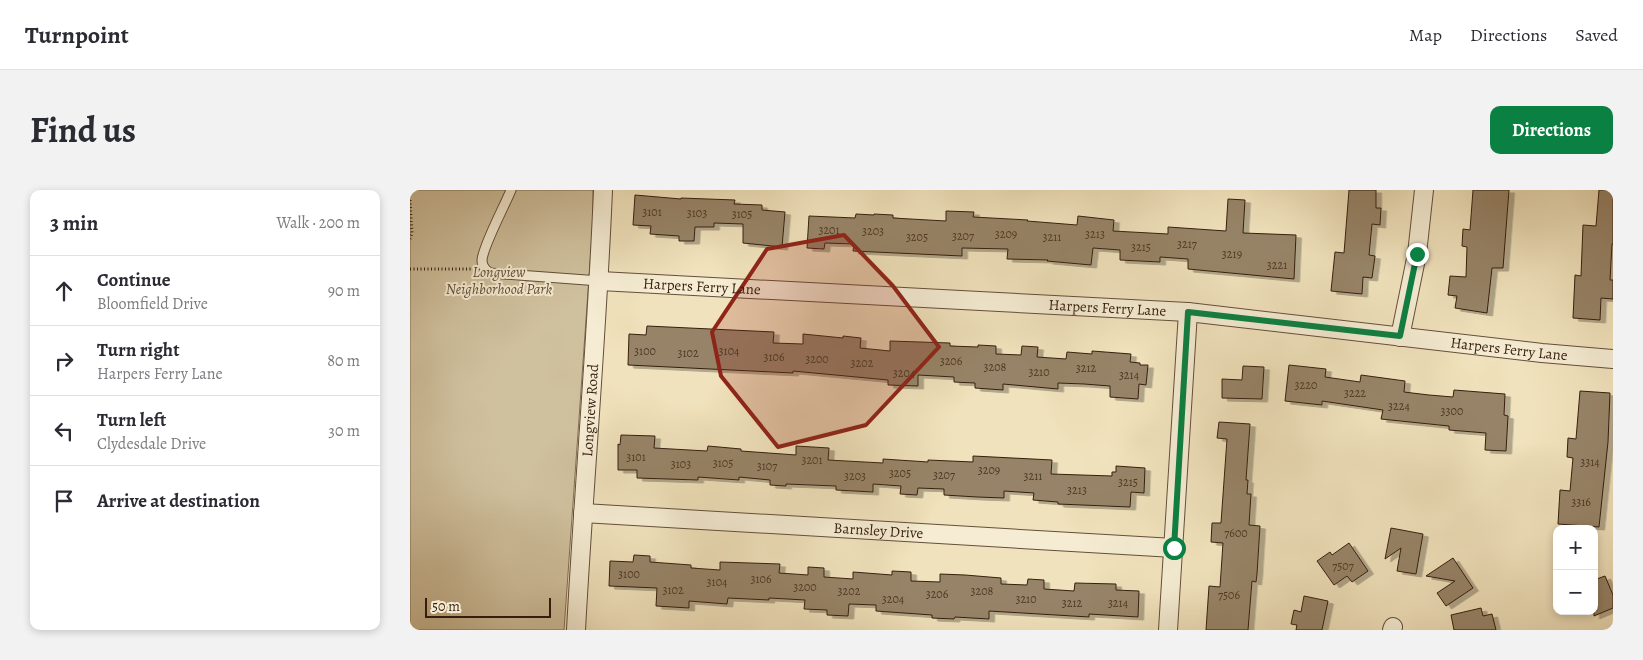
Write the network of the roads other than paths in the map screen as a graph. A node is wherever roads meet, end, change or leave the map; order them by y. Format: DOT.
graph roads {
  1 [pos="511,190"];
  2 [pos="603,190"];
  3 [pos="1424,190"];
  4 [pos="600,281"];
  5 [pos="1188,312"];
  6 [pos="1400,336"];
  7 [pos="1613,359"];
  8 [pos="582,513"];
  9 [pos="1174,548"];
  10 [pos="576,630"];
  11 [pos="1168,630"];
  1 -- 4 [label="lane"];
  2 -- 4 [label="street, Longview Road"];
  3 -- 6 [label="street"];
  4 -- 5 [label="street, Harpers Ferry Lane"];
  4 -- 8 [label="street, Longview Road"];
  5 -- 6 [label="street, Harpers Ferry Lane"];
  5 -- 9 [label="street"];
  6 -- 7 [label="street, Harpers Ferry Lane"];
  8 -- 9 [label="street, Barnsley Drive"];
  8 -- 10 [label="street, Longview Road"];
  9 -- 11 [label="street"];
}
